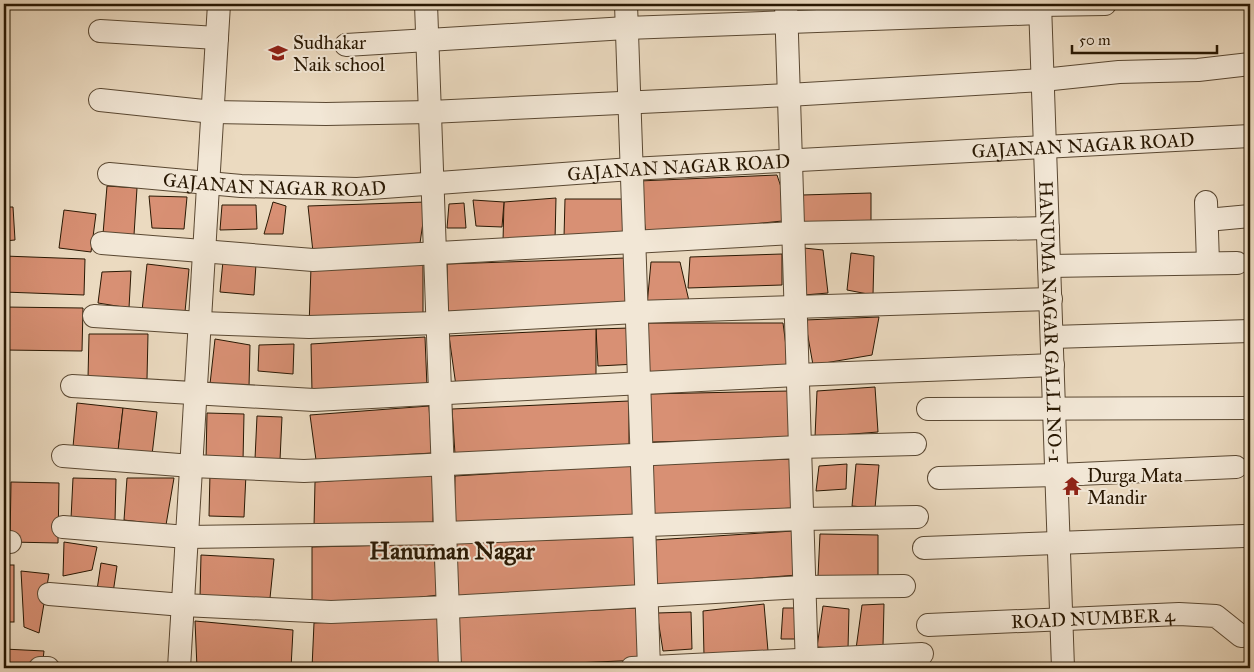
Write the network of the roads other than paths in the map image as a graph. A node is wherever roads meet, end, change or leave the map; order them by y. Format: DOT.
graph roads {
  1 [pos="219,4"];
  2 [pos="426,4"];
  3 [pos="626,4"];
  4 [pos="1105,4"];
  5 [pos="1040,7"];
  6 [pos="786,13"];
  7 [pos="626,28"];
  8 [pos="100,31"];
  9 [pos="217,38"];
  10 [pos="428,41"];
  11 [pos="346,45"];
  12 [pos="1250,64"];
  13 [pos="1042,80"];
  14 [pos="788,95"];
  15 [pos="100,100"];
  16 [pos="629,103"];
  17 [pos="213,112"];
  18 [pos="430,112"];
  19 [pos="1250,136"];
  20 [pos="1044,146"];
  21 [pos="791,162"];
  22 [pos="631,170"];
  23 [pos="109,174"];
  24 [pos="209,183"];
  25 [pos="432,184"];
  26 [pos="1250,216"];
  27 [pos="1048,228"];
  28 [pos="793,234"];
  29 [pos="634,242"];
  30 [pos="102,243"];
  31 [pos="205,252"];
  32 [pos="435,253"];
  33 [pos="1208,263"];
  34 [pos="1237,263"];
  35 [pos="1049,266"];
  36 [pos="1051,299"];
  37 [pos="795,306"];
  38 [pos="636,312"];
  39 [pos="94,316"];
  40 [pos="201,323"];
  41 [pos="437,323"];
  42 [pos="1250,331"];
  43 [pos="1052,337"];
  44 [pos="1053,365"];
  45 [pos="797,375"];
  46 [pos="638,383"];
  47 [pos="72,386"];
  48 [pos="440,393"];
  49 [pos="196,394"];
  50 [pos="1250,408"];
  51 [pos="928,409"];
  52 [pos="1054,409"];
  53 [pos="915,444"];
  54 [pos="799,447"];
  55 [pos="640,454"];
  56 [pos="63,456"];
  57 [pos="443,463"];
  58 [pos="192,466"];
  59 [pos="1236,467"];
  60 [pos="1057,475"];
  61 [pos="939,478"];
  62 [pos="917,517"];
  63 [pos="801,519"];
  64 [pos="643,525"];
  65 [pos="63,527"];
  66 [pos="445,533"];
  67 [pos="1244,536"];
  68 [pos="187,537"];
  69 [pos="1059,544"];
  70 [pos="924,548"];
  71 [pos="904,586"];
  72 [pos="804,587"];
  73 [pos="49,594"];
  74 [pos="646,596"];
  75 [pos="183,604"];
  76 [pos="448,607"];
  77 [pos="1062,620"];
  78 [pos="928,625"];
  79 [pos="1250,635"];
  80 [pos="922,654"];
  81 [pos="807,664"];
  82 [pos="40,668"];
  83 [pos="48,668"];
  84 [pos="179,668"];
  85 [pos="450,668"];
  86 [pos="643,668"];
  87 [pos="1063,668"];
  1 -- 9 [label="street"];
  2 -- 10 [label="street"];
  3 -- 7 [label="street"];
  4 -- 5 [label="street"];
  5 -- 6 [label="street"];
  5 -- 13 [label="street, HANUMA NAGAR GALLI NO-1"];
  6 -- 7 [label="street"];
  6 -- 14 [label="street"];
  7 -- 10 [label="street"];
  7 -- 16 [label="street"];
  8 -- 9 [label="street"];
  9 -- 17 [label="street"];
  10 -- 11 [label="street"];
  10 -- 18 [label="street"];
  12 -- 13 [label="street"];
  13 -- 14 [label="street"];
  13 -- 20 [label="street, HANUMA NAGAR GALLI NO-1"];
  14 -- 16 [label="street"];
  14 -- 21 [label="street"];
  15 -- 17 [label="street"];
  16 -- 18 [label="street"];
  16 -- 22 [label="street"];
  17 -- 18 [label="street"];
  17 -- 24 [label="street"];
  18 -- 25 [label="street"];
  19 -- 20 [label="street, GAJANAN NAGAR ROAD"];
  20 -- 21 [label="street, GAJANAN NAGAR ROAD"];
  20 -- 27 [label="street, HANUMA NAGAR GALLI NO-1"];
  21 -- 22 [label="street, GAJANAN NAGAR ROAD"];
  21 -- 28 [label="street"];
  22 -- 25 [label="street, GAJANAN NAGAR ROAD"];
  22 -- 29 [label="street"];
  23 -- 24 [label="street, GAJANAN NAGAR ROAD"];
  24 -- 25 [label="street, GAJANAN NAGAR ROAD"];
  24 -- 31 [label="street"];
  25 -- 32 [label="street"];
  26 -- 33 [label="street"];
  27 -- 28 [label="street"];
  27 -- 35 [label="street, HANUMA NAGAR GALLI NO-1"];
  28 -- 29 [label="street"];
  28 -- 37 [label="street"];
  29 -- 32 [label="street"];
  29 -- 38 [label="street"];
  30 -- 31 [label="street"];
  31 -- 32 [label="street"];
  31 -- 40 [label="street"];
  32 -- 41 [label="street"];
  33 -- 34 [label="street"];
  33 -- 35 [label="street"];
  35 -- 36 [label="street, HANUMA NAGAR GALLI NO-1"];
  36 -- 37 [label="street"];
  36 -- 43 [label="street, HANUMA NAGAR GALLI NO-1"];
  37 -- 38 [label="street"];
  37 -- 45 [label="street"];
  38 -- 41 [label="street"];
  38 -- 46 [label="street"];
  39 -- 40 [label="street"];
  40 -- 41 [label="street"];
  40 -- 49 [label="street"];
  41 -- 48 [label="street"];
  42 -- 43 [label="street"];
  43 -- 44 [label="street, HANUMA NAGAR GALLI NO-1"];
  44 -- 45 [label="street"];
  44 -- 52 [label="street, HANUMA NAGAR GALLI NO-1"];
  45 -- 46 [label="street"];
  45 -- 54 [label="street"];
  46 -- 48 [label="street"];
  46 -- 55 [label="street"];
  47 -- 49 [label="street"];
  48 -- 49 [label="street"];
  48 -- 57 [label="street"];
  49 -- 58 [label="street"];
  50 -- 52 [label="street"];
  51 -- 52 [label="street"];
  52 -- 60 [label="street, HANUMA NAGAR GALLI NO-1"];
  53 -- 54 [label="street"];
  54 -- 55 [label="street"];
  54 -- 63 [label="street"];
  55 -- 57 [label="street"];
  55 -- 64 [label="street"];
  56 -- 58 [label="street"];
  57 -- 58 [label="street"];
  57 -- 66 [label="street"];
  58 -- 68 [label="street"];
  59 -- 60 [label="street"];
  60 -- 61 [label="street"];
  60 -- 69 [label="street, HANUMA NAGAR GALLI NO-1"];
  62 -- 63 [label="street"];
  63 -- 64 [label="street"];
  63 -- 72 [label="street"];
  64 -- 66 [label="street"];
  64 -- 74 [label="street"];
  65 -- 68 [label="street"];
  66 -- 68 [label="street"];
  66 -- 76 [label="street"];
  67 -- 69 [label="street"];
  68 -- 75 [label="street"];
  69 -- 70 [label="street"];
  69 -- 77 [label="street, HANUMA NAGAR GALLI NO-1"];
  71 -- 72 [label="street"];
  72 -- 74 [label="street"];
  72 -- 81 [label="street"];
  73 -- 75 [label="street"];
  74 -- 76 [label="street"];
  74 -- 86 [label="street"];
  75 -- 76 [label="street"];
  75 -- 84 [label="street"];
  76 -- 85 [label="street"];
  77 -- 78 [label="street, ROAD NUMBER 4"];
  77 -- 79 [label="street, ROAD NUMBER 4"];
  77 -- 87 [label="street, HANUMA NAGAR GALLI NO-1"];
  80 -- 81 [label="street"];
  81 -- 86 [label="street"];
  82 -- 83 [label="street"];
}
